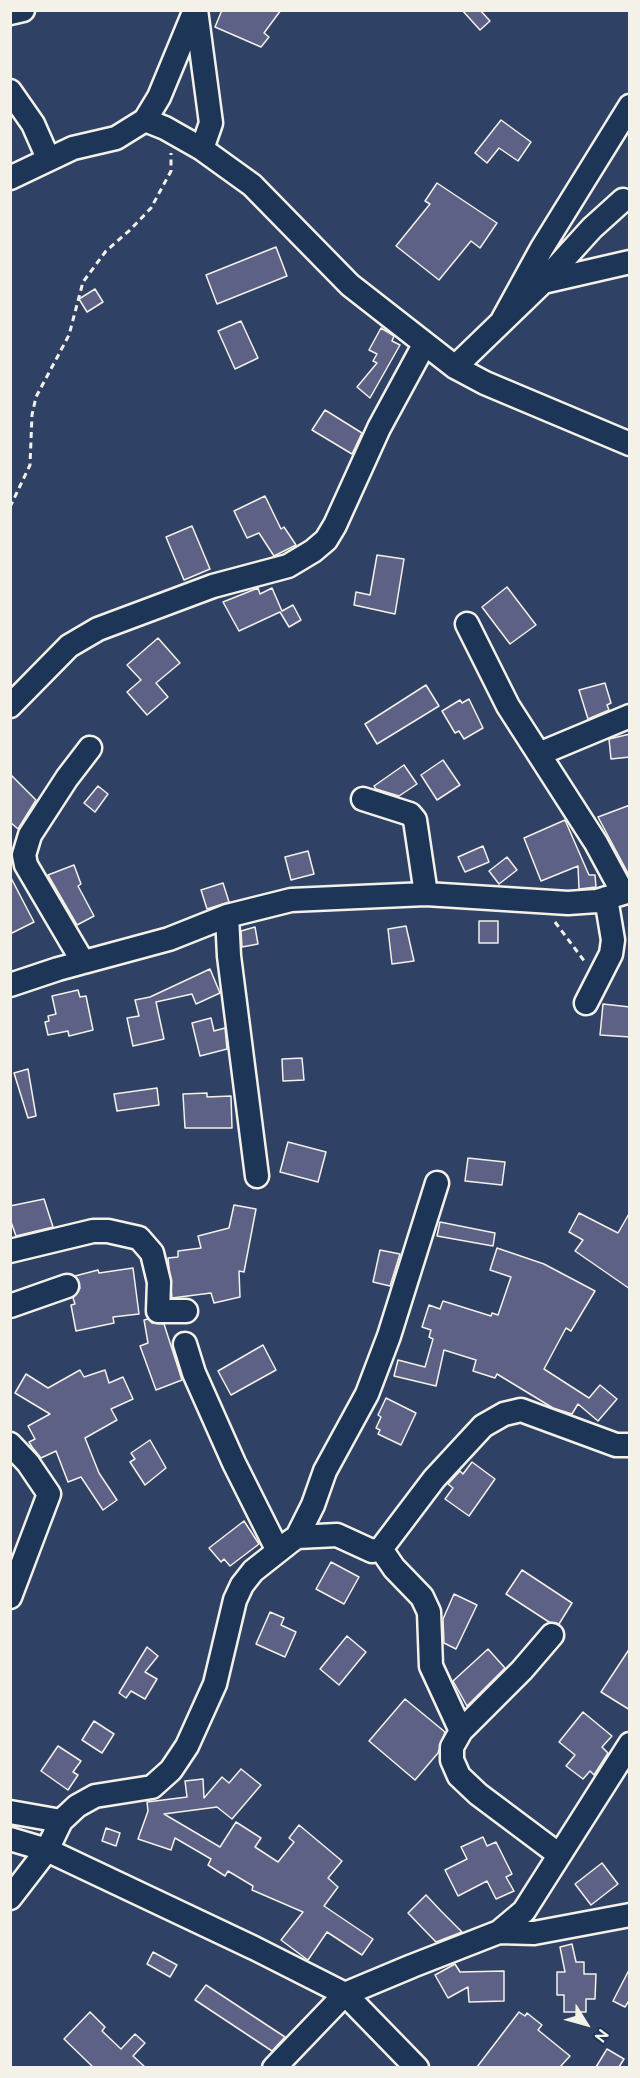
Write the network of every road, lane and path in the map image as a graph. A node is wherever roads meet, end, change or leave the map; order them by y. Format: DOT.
graph roads {
  1 [pos="23,10"];
  2 [pos="195,10"];
  3 [pos="10,13"];
  4 [pos="10,91"];
  5 [pos="630,106"];
  6 [pos="155,124"];
  7 [pos="202,149"];
  8 [pos="48,158"];
  9 [pos="10,178"];
  10 [pos="623,200"];
  11 [pos="630,262"];
  12 [pos="543,282"];
  13 [pos="503,319"];
  14 [pos="424,345"];
  15 [pos="455,367"];
  16 [pos="630,444"];
  17 [pos="10,507"];
  18 [pos="467,624"];
  19 [pos="10,706"];
  20 [pos="630,716"];
  21 [pos="90,748"];
  22 [pos="539,754"];
  23 [pos="363,799"];
  24 [pos="426,894"];
  25 [pos="620,894"];
  26 [pos="543,902"];
  27 [pos="227,916"];
  28 [pos="82,962"];
  29 [pos="599,979"];
  30 [pos="10,985"];
  31 [pos="586,1003"];
  32 [pos="257,1176"];
  33 [pos="437,1183"];
  34 [pos="10,1251"];
  35 [pos="67,1286"];
  36 [pos="10,1306"];
  37 [pos="186,1311"];
  38 [pos="185,1344"];
  39 [pos="10,1444"];
  40 [pos="630,1445"];
  41 [pos="297,1537"];
  42 [pos="381,1549"];
  43 [pos="278,1551"];
  44 [pos="10,1597"];
  45 [pos="552,1635"];
  46 [pos="461,1731"];
  47 [pos="630,1744"];
  48 [pos="10,1812"];
  49 [pos="61,1821"];
  50 [pos="10,1839"];
  51 [pos="47,1850"];
  52 [pos="558,1854"];
  53 [pos="10,1898"];
  54 [pos="630,1916"];
  55 [pos="499,1932"];
  56 [pos="345,1994"];
  57 [pos="274,2067"];
  58 [pos="417,2067"];
  1 -- 3 [label="street"];
  2 -- 6 [label="street"];
  2 -- 7 [label="street"];
  4 -- 8 [label="street"];
  5 -- 13 [label="street"];
  6 -- 7 [label="street"];
  6 -- 8 [label="street"];
  6 -- 17 [label="path"];
  7 -- 14 [label="street"];
  8 -- 9 [label="street"];
  10 -- 12 [label="street"];
  11 -- 12 [label="street"];
  12 -- 13 [label="street"];
  13 -- 15 [label="street"];
  14 -- 15 [label="street"];
  14 -- 19 [label="street"];
  15 -- 16 [label="street"];
  18 -- 22 [label="street"];
  20 -- 22 [label="street"];
  21 -- 28 [label="street"];
  22 -- 25 [label="street"];
  23 -- 24 [label="street"];
  24 -- 26 [label="street"];
  24 -- 27 [label="street"];
  25 -- 26 [label="street"];
  25 -- 29 [label="street"];
  26 -- 29 [label="path"];
  27 -- 28 [label="street"];
  27 -- 32 [label="street"];
  28 -- 30 [label="street"];
  29 -- 31 [label="street"];
  33 -- 41 [label="street"];
  34 -- 37 [label="street"];
  35 -- 36 [label="street"];
  38 -- 43 [label="street"];
  39 -- 44 [label="street"];
  40 -- 42 [label="street"];
  41 -- 42 [label="street"];
  41 -- 43 [label="street"];
  42 -- 46 [label="street"];
  43 -- 49 [label="street"];
  45 -- 46 [label="street"];
  46 -- 52 [label="street"];
  47 -- 52 [label="street"];
  48 -- 49 [label="street"];
  49 -- 51 [label="street"];
  50 -- 51 [label="street"];
  51 -- 53 [label="street"];
  51 -- 56 [label="street"];
  52 -- 55 [label="street"];
  54 -- 55 [label="street"];
  55 -- 56 [label="street"];
  56 -- 57 [label="street"];
  56 -- 58 [label="street"];
}
